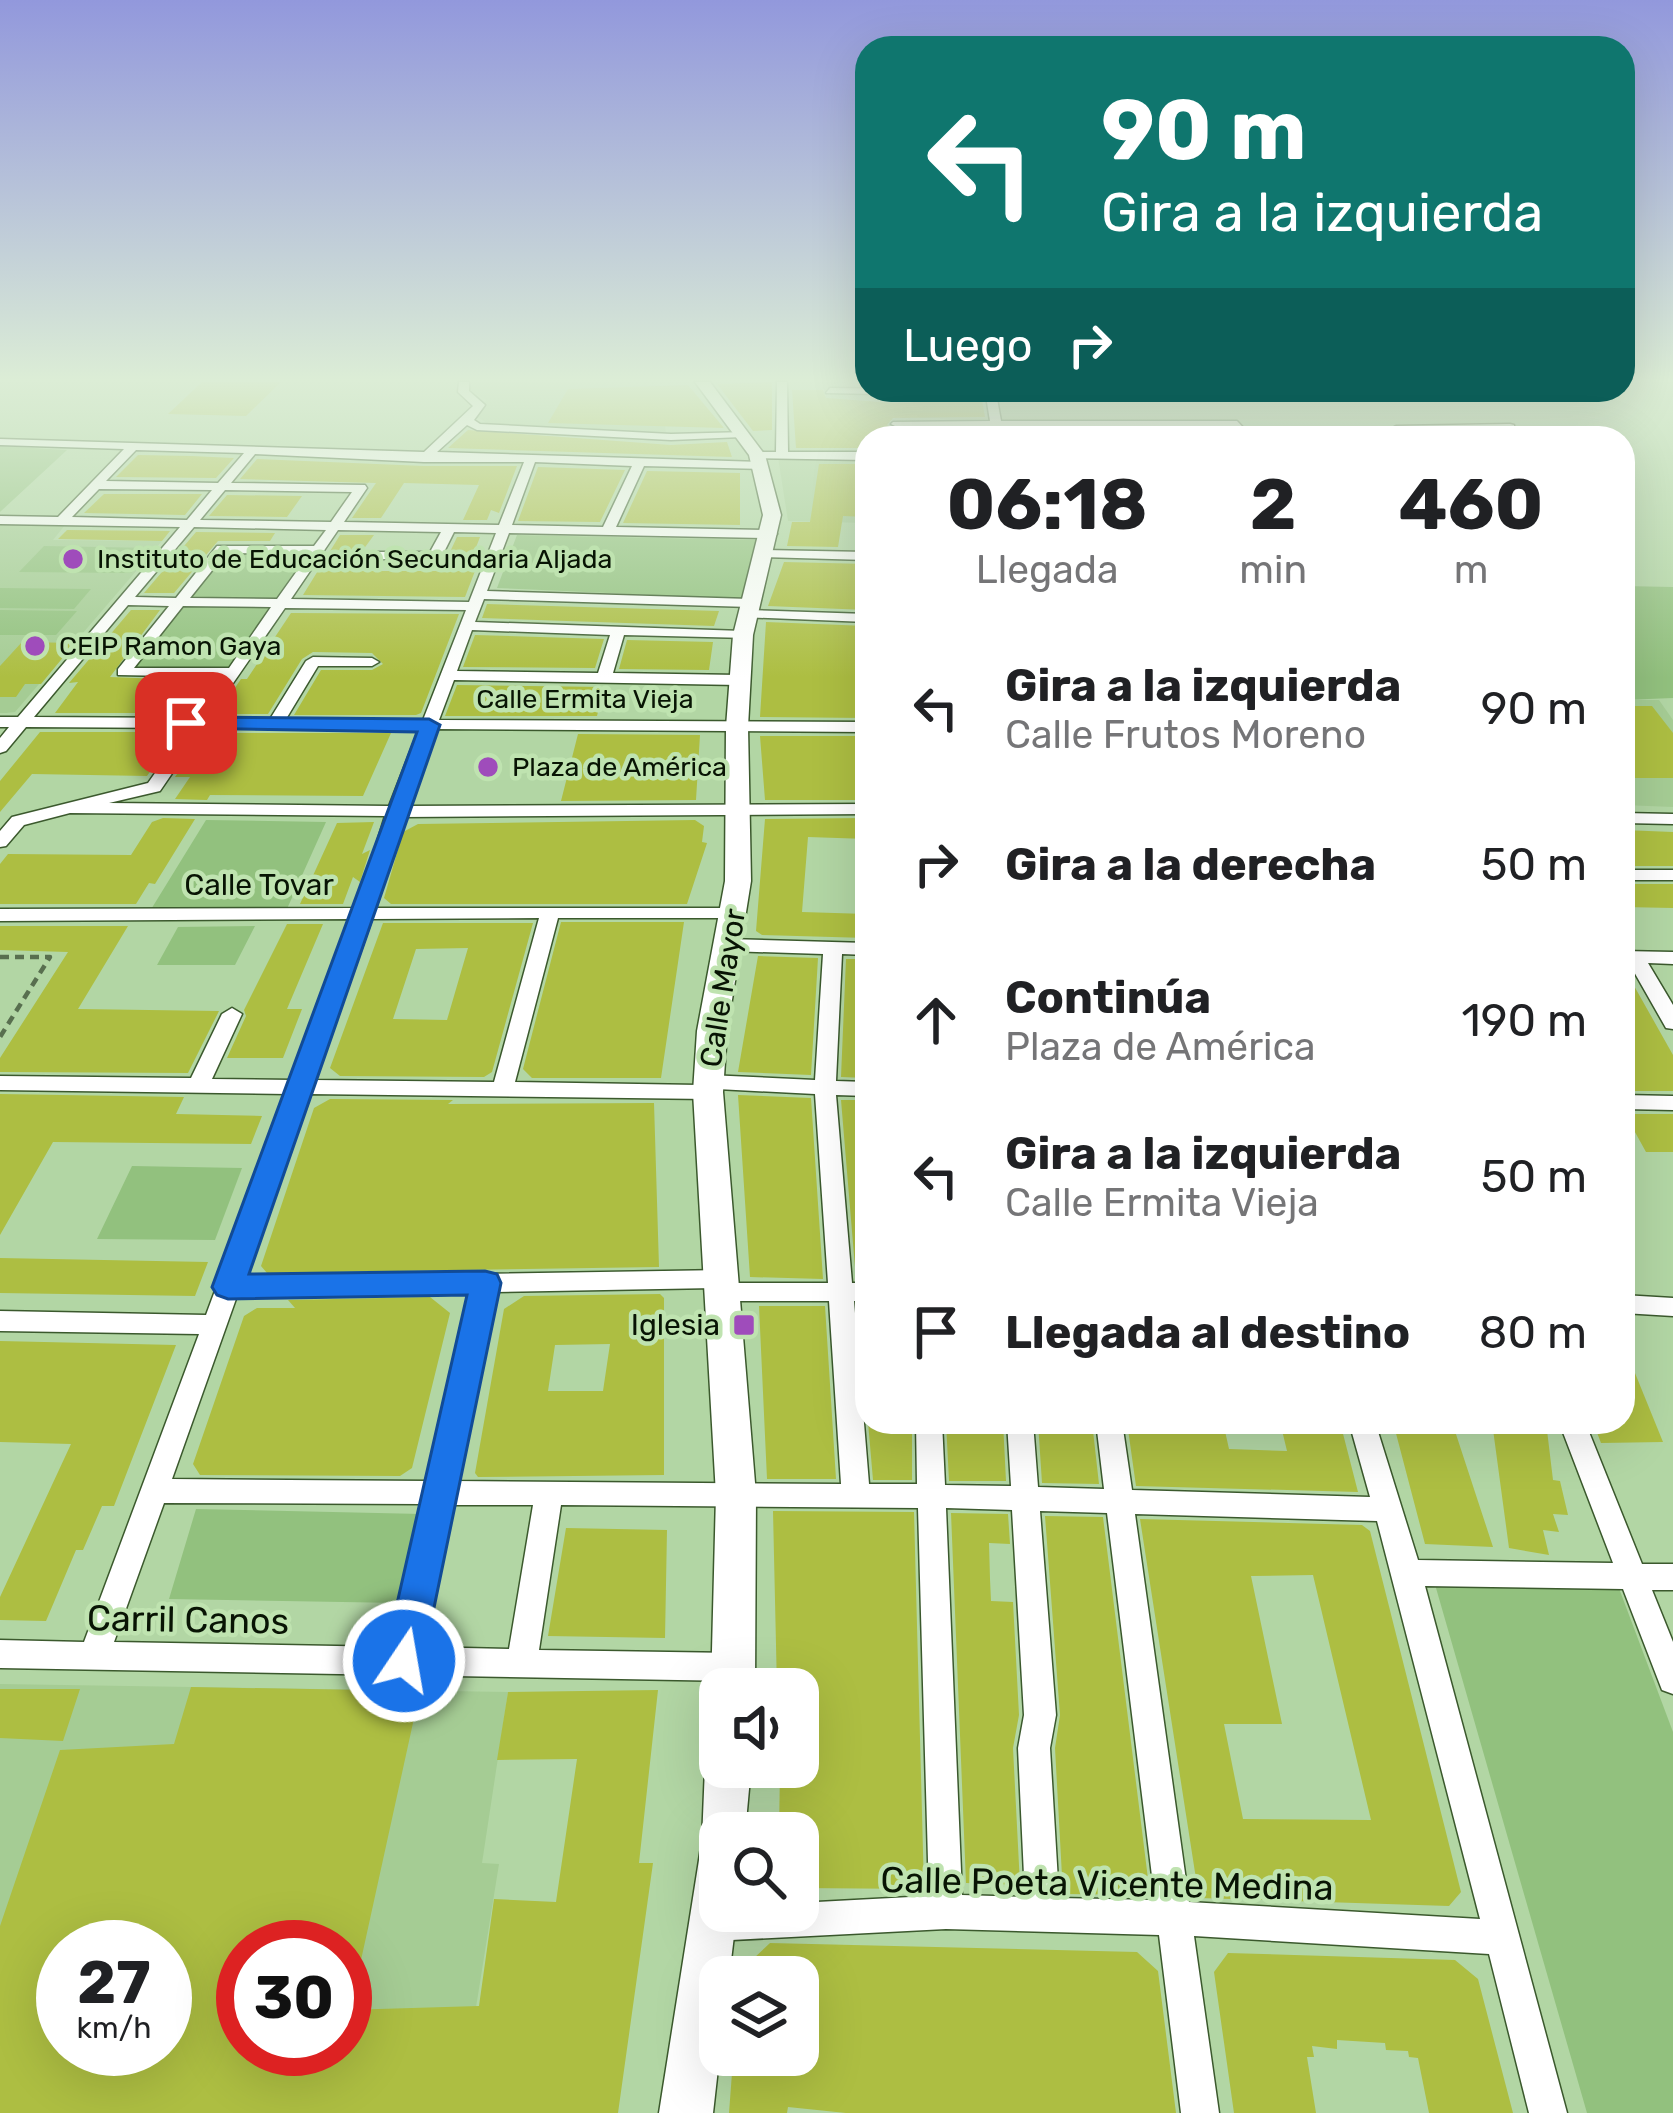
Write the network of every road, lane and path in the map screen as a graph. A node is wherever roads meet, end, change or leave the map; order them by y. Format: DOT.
graph roads {
  1 [pos="99,481"];
  2 [pos="226,481"];
  3 [pos="303,481"];
  4 [pos="523,481"];
  5 [pos="631,481"];
  6 [pos="766,481"];
  7 [pos="95,485"];
  8 [pos="221,487"];
  9 [pos="297,487"];
  10 [pos="0,520"];
  11 [pos="61,520"];
  12 [pos="189,523"];
  13 [pos="336,525"];
  14 [pos="450,527"];
  15 [pos="506,528"];
  16 [pos="608,530"];
  17 [pos="767,544"];
  18 [pos="319,550"];
  19 [pos="377,555"];
  20 [pos="855,555"];
  21 [pos="620,599"];
  22 [pos="478,600"];
  23 [pos="123,601"];
  24 [pos="179,602"];
  25 [pos="282,603"];
  26 [pos="747,618"];
  27 [pos="855,618"];
  28 [pos="468,626"];
  29 [pos="613,631"];
  30 [pos="372,662"];
  31 [pos="234,673"];
  32 [pos="448,675"];
  33 [pos="604,678"];
  34 [pos="739,680"];
  35 [pos="0,722"];
  36 [pos="22,722"];
  37 [pos="199,723"];
  38 [pos="275,724"];
  39 [pos="429,725"];
  40 [pos="737,727"];
  41 [pos="855,727"];
  42 [pos="0,748"];
  43 [pos="68,808"];
  44 [pos="855,809"];
  45 [pos="395,812"];
  46 [pos="740,812"];
  47 [pos="1635,818"];
  48 [pos="1673,819"];
  49 [pos="9,820"];
  50 [pos="0,842"];
  51 [pos="1635,874"];
  52 [pos="1673,875"];
  53 [pos="734,912"];
  54 [pos="550,914"];
  55 [pos="0,915"];
  56 [pos="364,915"];
  57 [pos="728,945"];
  58 [pos="833,948"];
  59 [pos="855,949"];
  60 [pos="0,957"];
  61 [pos="1635,957"];
  62 [pos="1673,958"];
  63 [pos="1635,966"];
  64 [pos="232,1014"];
  65 [pos="1673,1024"];
  66 [pos="0,1037"];
  67 [pos="0,1083"];
  68 [pos="199,1084"];
  69 [pos="302,1085"];
  70 [pos="708,1087"];
  71 [pos="503,1088"];
  72 [pos="825,1088"];
  73 [pos="855,1089"];
  74 [pos="1635,1102"];
  75 [pos="1673,1102"];
  76 [pos="485,1283"];
  77 [pos="724,1286"];
  78 [pos="228,1287"];
  79 [pos="854,1292"];
  80 [pos="1635,1305"];
  81 [pos="1673,1307"];
  82 [pos="0,1321"];
  83 [pos="214,1325"];
  84 [pos="855,1394"];
  85 [pos="855,1434"];
  86 [pos="929,1434"];
  87 [pos="1021,1434"];
  88 [pos="1110,1434"];
  89 [pos="1365,1434"];
  90 [pos="1577,1434"];
  91 [pos="154,1491"];
  92 [pos="438,1493"];
  93 [pos="549,1494"];
  94 [pos="736,1495"];
  95 [pos="856,1496"];
  96 [pos="932,1496"];
  97 [pos="1025,1498"];
  98 [pos="1118,1501"];
  99 [pos="1385,1509"];
  100 [pos="1406,1573"];
  101 [pos="1632,1576"];
  102 [pos="1673,1577"];
  103 [pos="0,1654"];
  104 [pos="94,1656"];
  105 [pos="404,1661"];
  106 [pos="522,1663"];
  107 [pos="734,1668"];
  108 [pos="699,1676"];
  109 [pos="1673,1680"];
  110 [pos="946,1912"];
  111 [pos="1043,1914"];
  112 [pos="1174,1918"];
  113 [pos="819,1919"];
  114 [pos="712,1932"];
  115 [pos="1499,1937"];
  116 [pos="686,2113"];
  117 [pos="1200,2113"];
  118 [pos="1548,2113"];
  1 -- 7 [label="street"];
  2 -- 8 [label="street"];
  3 -- 9 [label="street"];
  4 -- 15 [label="street"];
  5 -- 16 [label="street"];
  6 -- 17 [label="main road, Calle Mayor"];
  7 -- 8 [label="street"];
  7 -- 11 [label="street"];
  8 -- 9 [label="street"];
  8 -- 12 [label="street"];
  9 -- 13 [label="street"];
  10 -- 11 [label="street"];
  11 -- 12 [label="street"];
  12 -- 13 [label="street"];
  12 -- 23 [label="street"];
  13 -- 14 [label="street"];
  13 -- 18 [label="street"];
  14 -- 15 [label="street"];
  14 -- 19 [label="street"];
  15 -- 16 [label="street"];
  15 -- 22 [label="street"];
  16 -- 17 [label="street"];
  17 -- 20 [label="street"];
  17 -- 26 [label="main road, Calle Mayor"];
  18 -- 24 [label="street"];
  18 -- 25 [label="street"];
  21 -- 22 [label="street"];
  21 -- 26 [label="street"];
  21 -- 29 [label="street"];
  22 -- 25 [label="street"];
  22 -- 28 [label="street"];
  23 -- 24 [label="street"];
  23 -- 36 [label="street"];
  24 -- 25 [label="street"];
  24 -- 31 [label="street"];
  25 -- 31 [label="street"];
  26 -- 27 [label="street"];
  26 -- 29 [label="street"];
  26 -- 34 [label="main road, Calle Mayor"];
  28 -- 29 [label="street"];
  28 -- 32 [label="street"];
  29 -- 33 [label="street"];
  30 -- 38 [label="street"];
  31 -- 37 [label="street"];
  32 -- 33 [label="street"];
  32 -- 39 [label="street"];
  33 -- 34 [label="street"];
  34 -- 40 [label="main road, Calle Mayor"];
  35 -- 36 [label="street, Calle Ermita Vieja"];
  36 -- 37 [label="street, Calle Ermita Vieja"];
  36 -- 42 [label="street"];
  37 -- 38 [label="street, Calle Ermita Vieja"];
  37 -- 43 [label="street"];
  38 -- 39 [label="street, Calle Ermita Vieja"];
  39 -- 40 [label="street, Calle Ermita Vieja"];
  39 -- 45 [label="street"];
  40 -- 41 [label="street, Calle Ermita Vieja"];
  40 -- 46 [label="main road, Calle Mayor"];
  43 -- 45 [label="street"];
  43 -- 49 [label="street"];
  44 -- 46 [label="street"];
  45 -- 46 [label="street"];
  45 -- 56 [label="street"];
  46 -- 53 [label="main road, Calle Mayor"];
  47 -- 48 [label="street"];
  49 -- 50 [label="street"];
  51 -- 52 [label="street"];
  53 -- 54 [label="street, Calle Tovar"];
  53 -- 57 [label="main road, Calle Mayor"];
  54 -- 56 [label="street, Calle Tovar"];
  54 -- 71 [label="street"];
  55 -- 56 [label="street, Calle Tovar"];
  56 -- 69 [label="street"];
  57 -- 58 [label="street"];
  57 -- 70 [label="main road, Calle Mayor"];
  58 -- 59 [label="street"];
  58 -- 72 [label="street"];
  60 -- 66 [label="path"];
  61 -- 62 [label="street"];
  63 -- 65 [label="street"];
  64 -- 68 [label="street"];
  67 -- 68 [label="street"];
  68 -- 69 [label="street"];
  69 -- 71 [label="street"];
  69 -- 78 [label="street"];
  70 -- 71 [label="street"];
  70 -- 72 [label="street"];
  70 -- 77 [label="main road, Calle Mayor"];
  72 -- 73 [label="street"];
  72 -- 79 [label="street"];
  74 -- 75 [label="street"];
  76 -- 77 [label="street"];
  76 -- 78 [label="street"];
  76 -- 92 [label="street"];
  77 -- 79 [label="street"];
  77 -- 94 [label="main road, Calle Mayor"];
  78 -- 83 [label="street"];
  79 -- 84 [label="street"];
  80 -- 81 [label="street"];
  82 -- 83 [label="street"];
  83 -- 91 [label="street"];
  85 -- 95 [label="street"];
  86 -- 96 [label="street"];
  87 -- 97 [label="street"];
  88 -- 98 [label="street"];
  89 -- 99 [label="street"];
  90 -- 101 [label="street"];
  91 -- 92 [label="street"];
  91 -- 104 [label="street"];
  92 -- 93 [label="street"];
  92 -- 105 [label="street"];
  93 -- 94 [label="street"];
  93 -- 106 [label="street"];
  94 -- 95 [label="street"];
  94 -- 107 [label="main road, Calle Mayor"];
  95 -- 96 [label="street"];
  96 -- 97 [label="street"];
  96 -- 110 [label="street"];
  97 -- 98 [label="street"];
  97 -- 111 [label="street"];
  98 -- 99 [label="street"];
  98 -- 112 [label="street"];
  99 -- 100 [label="street"];
  100 -- 101 [label="street"];
  100 -- 115 [label="street"];
  101 -- 102 [label="street"];
  101 -- 109 [label="street"];
  103 -- 104 [label="street, Carril Canos"];
  104 -- 105 [label="street, Carril Canos"];
  105 -- 106 [label="street, Carril Canos"];
  106 -- 108 [label="street, Carril Canos"];
  110 -- 111 [label="street, Calle Poeta Vicente Medina"];
  110 -- 113 [label="street, Calle Poeta Vicente Medina"];
  111 -- 112 [label="street, Calle Poeta Vicente Medina"];
  112 -- 115 [label="street, Calle Poeta Vicente Medina"];
  112 -- 117 [label="street"];
  114 -- 116 [label="main road"];
  115 -- 118 [label="street"];
}
